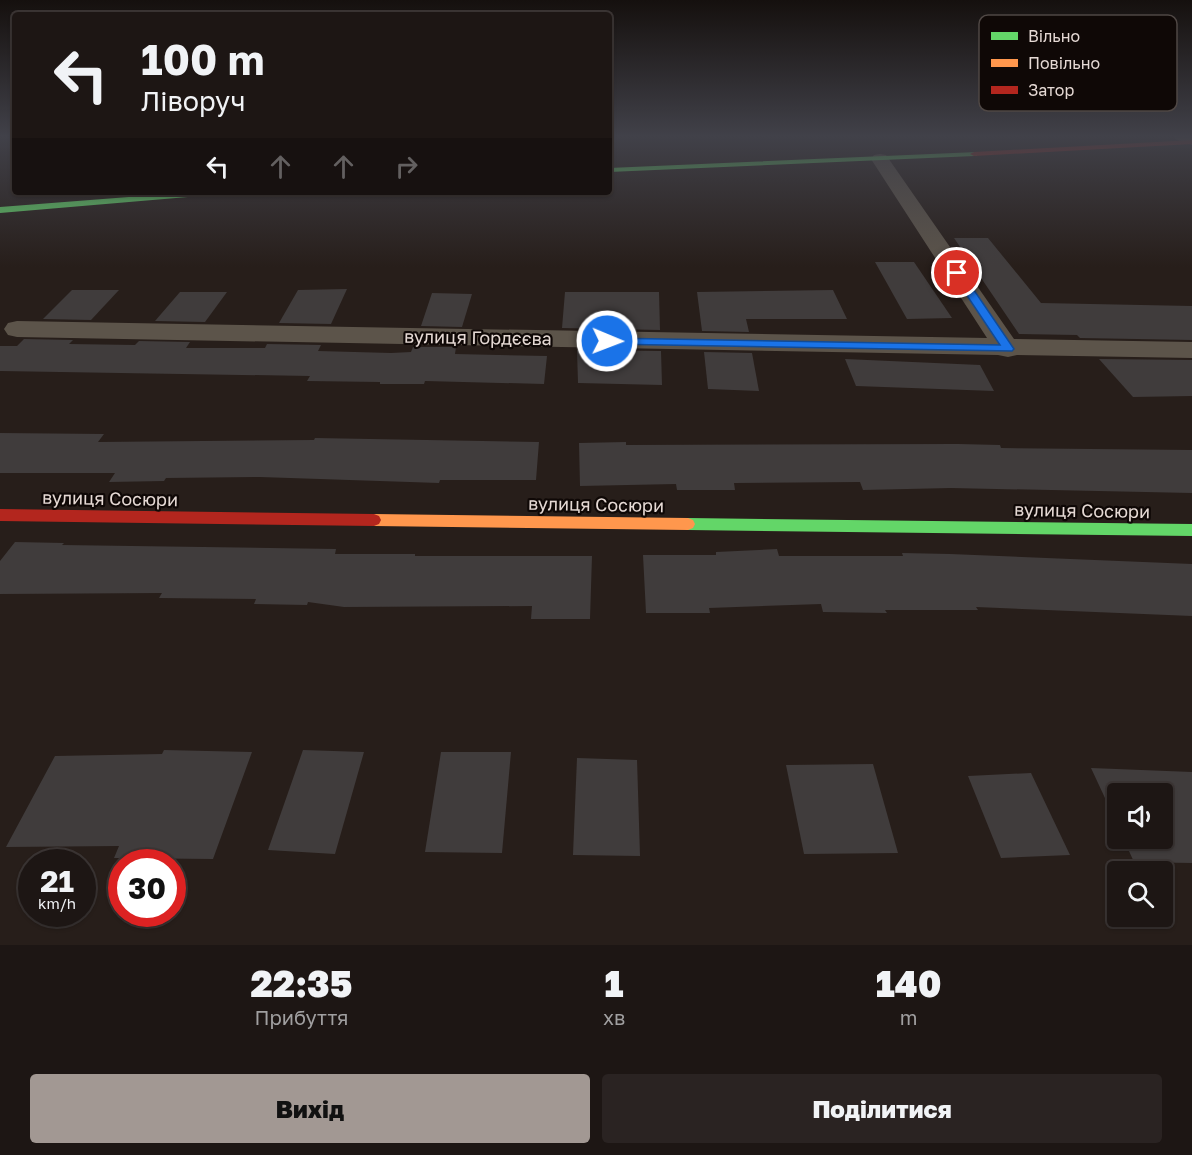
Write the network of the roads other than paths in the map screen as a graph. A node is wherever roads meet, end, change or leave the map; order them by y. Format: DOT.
graph roads {
  1 [pos="894,179"];
  2 [pos="186,195"];
  3 [pos="0,210"];
  4 [pos="17,329"];
  5 [pos="1008,349"];
  6 [pos="1192,350"];
  7 [pos="0,515"];
  8 [pos="1192,530"];
  1 -- 5 [label="street"];
  2 -- 3 [label="main road"];
  4 -- 5 [label="street, вулиця Гордєєва"];
  5 -- 6 [label="street, вулиця Гордєєва"];
  7 -- 8 [label="main road, вулиця Сосюри"];
}
